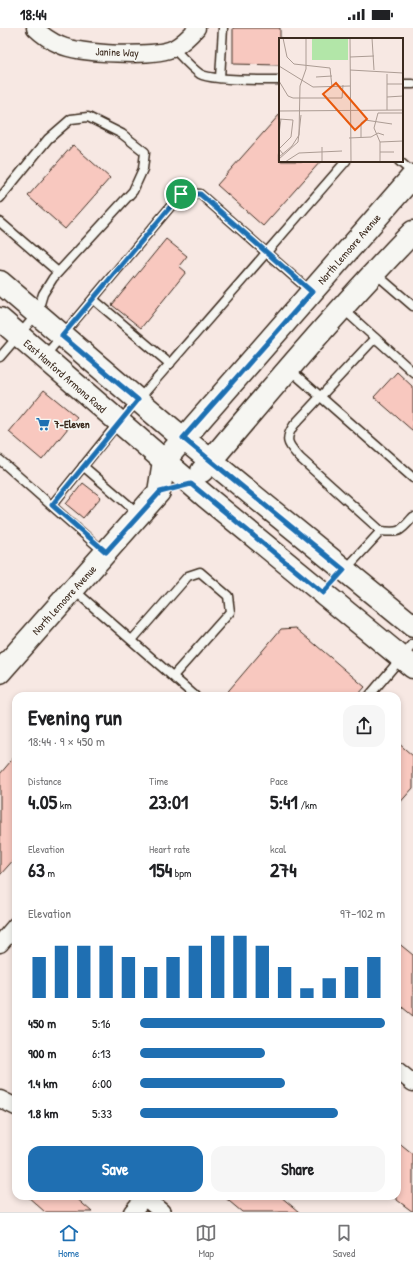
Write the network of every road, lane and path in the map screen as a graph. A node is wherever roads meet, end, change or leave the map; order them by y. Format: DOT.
graph roads {
  1 [pos="35,28"];
  2 [pos="197,28"];
  3 [pos="223,28"];
  4 [pos="174,48"];
  5 [pos="220,78"];
  6 [pos="279,80"];
  7 [pos="345,162"];
  8 [pos="400,162"];
  9 [pos="413,173"];
  10 [pos="413,176"];
  11 [pos="0,198"];
  12 [pos="0,222"];
  13 [pos="413,232"];
  14 [pos="348,250"];
  15 [pos="267,252"];
  16 [pos="58,272"];
  17 [pos="374,272"];
  18 [pos="0,282"];
  19 [pos="312,292"];
  20 [pos="93,299"];
  21 [pos="413,306"];
  22 [pos="342,308"];
  23 [pos="37,314"];
  24 [pos="0,319"];
  25 [pos="19,335"];
  26 [pos="62,336"];
  27 [pos="375,338"];
  28 [pos="0,357"];
  29 [pos="44,357"];
  30 [pos="170,364"];
  31 [pos="289,369"];
  32 [pos="413,372"];
  33 [pos="320,397"];
  34 [pos="138,400"];
  35 [pos="119,422"];
  36 [pos="177,433"];
  37 [pos="0,460"];
  38 [pos="211,460"];
  39 [pos="164,461"];
  40 [pos="83,466"];
  41 [pos="413,478"];
  42 [pos="197,490"];
  43 [pos="160,492"];
  44 [pos="52,505"];
  45 [pos="139,515"];
  46 [pos="413,518"];
  47 [pos="381,531"];
  48 [pos="106,552"];
  49 [pos="344,570"];
  50 [pos="73,589"];
  51 [pos="323,593"];
  52 [pos="413,626"];
  53 [pos="132,640"];
  54 [pos="409,656"];
  55 [pos="0,672"];
  56 [pos="173,676"];
  57 [pos="191,692"];
  58 [pos="373,692"];
  59 [pos="12,930"];
  60 [pos="0,944"];
  61 [pos="401,1073"];
  62 [pos="413,1083"];
  63 [pos="0,1099"];
  64 [pos="12,1105"];
  65 [pos="142,1200"];
  66 [pos="148,1200"];
  67 [pos="132,1212"];
  68 [pos="162,1212"];
  1 -- 4 [label="street, Janine Way"];
  2 -- 4 [label="street, Janine Way"];
  3 -- 5 [label="lane"];
  4 -- 5 [label="lane"];
  5 -- 6 [label="lane"];
  7 -- 15 [label="lane"];
  8 -- 9 [label="lane"];
  10 -- 14 [label="main road, North Lemoore Avenue"];
  11 -- 16 [label="lane"];
  12 -- 16 [label="lane"];
  13 -- 17 [label="main road"];
  14 -- 17 [label="main road"];
  14 -- 19 [label="main road, North Lemoore Avenue"];
  15 -- 19 [label="lane"];
  15 -- 20 [label="lane"];
  15 -- 30 [label="lane"];
  16 -- 23 [label="lane"];
  17 -- 21 [label="lane"];
  17 -- 22 [label="main road"];
  18 -- 23 [label="main road"];
  19 -- 36 [label="main road, North Lemoore Avenue"];
  20 -- 26 [label="lane"];
  20 -- 30 [label="lane"];
  22 -- 27 [label="lane"];
  22 -- 31 [label="main road"];
  23 -- 25 [label="lane"];
  23 -- 26 [label="main road"];
  24 -- 25 [label="main road, East Hanford Armona Road"];
  25 -- 28 [label="lane"];
  25 -- 29 [label="main road, East Hanford Armona Road"];
  26 -- 29 [label="lane"];
  26 -- 34 [label="main road"];
  27 -- 32 [label="lane"];
  27 -- 33 [label="lane"];
  29 -- 35 [label="main road, East Hanford Armona Road"];
  30 -- 34 [label="lane"];
  31 -- 33 [label="lane"];
  31 -- 38 [label="main road"];
  33 -- 41 [label="lane"];
  33 -- 47 [label="lane"];
  34 -- 35 [label="lane"];
  34 -- 36 [label="main road"];
  35 -- 39 [label="main road, East Hanford Armona Road"];
  35 -- 40 [label="lane"];
  36 -- 38 [label="main road"];
  36 -- 39 [label="main road, North Lemoore Avenue"];
  37 -- 44 [label="lane"];
  38 -- 42 [label="main road"];
  38 -- 49 [label="main road"];
  39 -- 42 [label="main road, East Hanford Armona Road"];
  39 -- 43 [label="main road"];
  40 -- 44 [label="lane"];
  40 -- 45 [label="lane"];
  42 -- 43 [label="main road"];
  42 -- 51 [label="main road, East Hanford Armona Road"];
  43 -- 45 [label="main road, North Lemoore Avenue"];
  44 -- 48 [label="lane"];
  45 -- 48 [label="main road, North Lemoore Avenue"];
  46 -- 47 [label="lane"];
  47 -- 49 [label="lane"];
  48 -- 50 [label="main road, North Lemoore Avenue"];
  49 -- 51 [label="main road"];
  49 -- 52 [label="main road"];
  50 -- 53 [label="lane"];
  50 -- 55 [label="main road, North Lemoore Avenue"];
  51 -- 54 [label="main road, East Hanford Armona Road"];
  53 -- 56 [label="lane"];
  53 -- 56 [label="lane"];
  54 -- 58 [label="lane"];
  56 -- 57 [label="lane"];
  59 -- 60 [label="street"];
  61 -- 62 [label="street"];
  63 -- 64 [label="street"];
  65 -- 67 [label="street"];
  66 -- 68 [label="street"];
}
